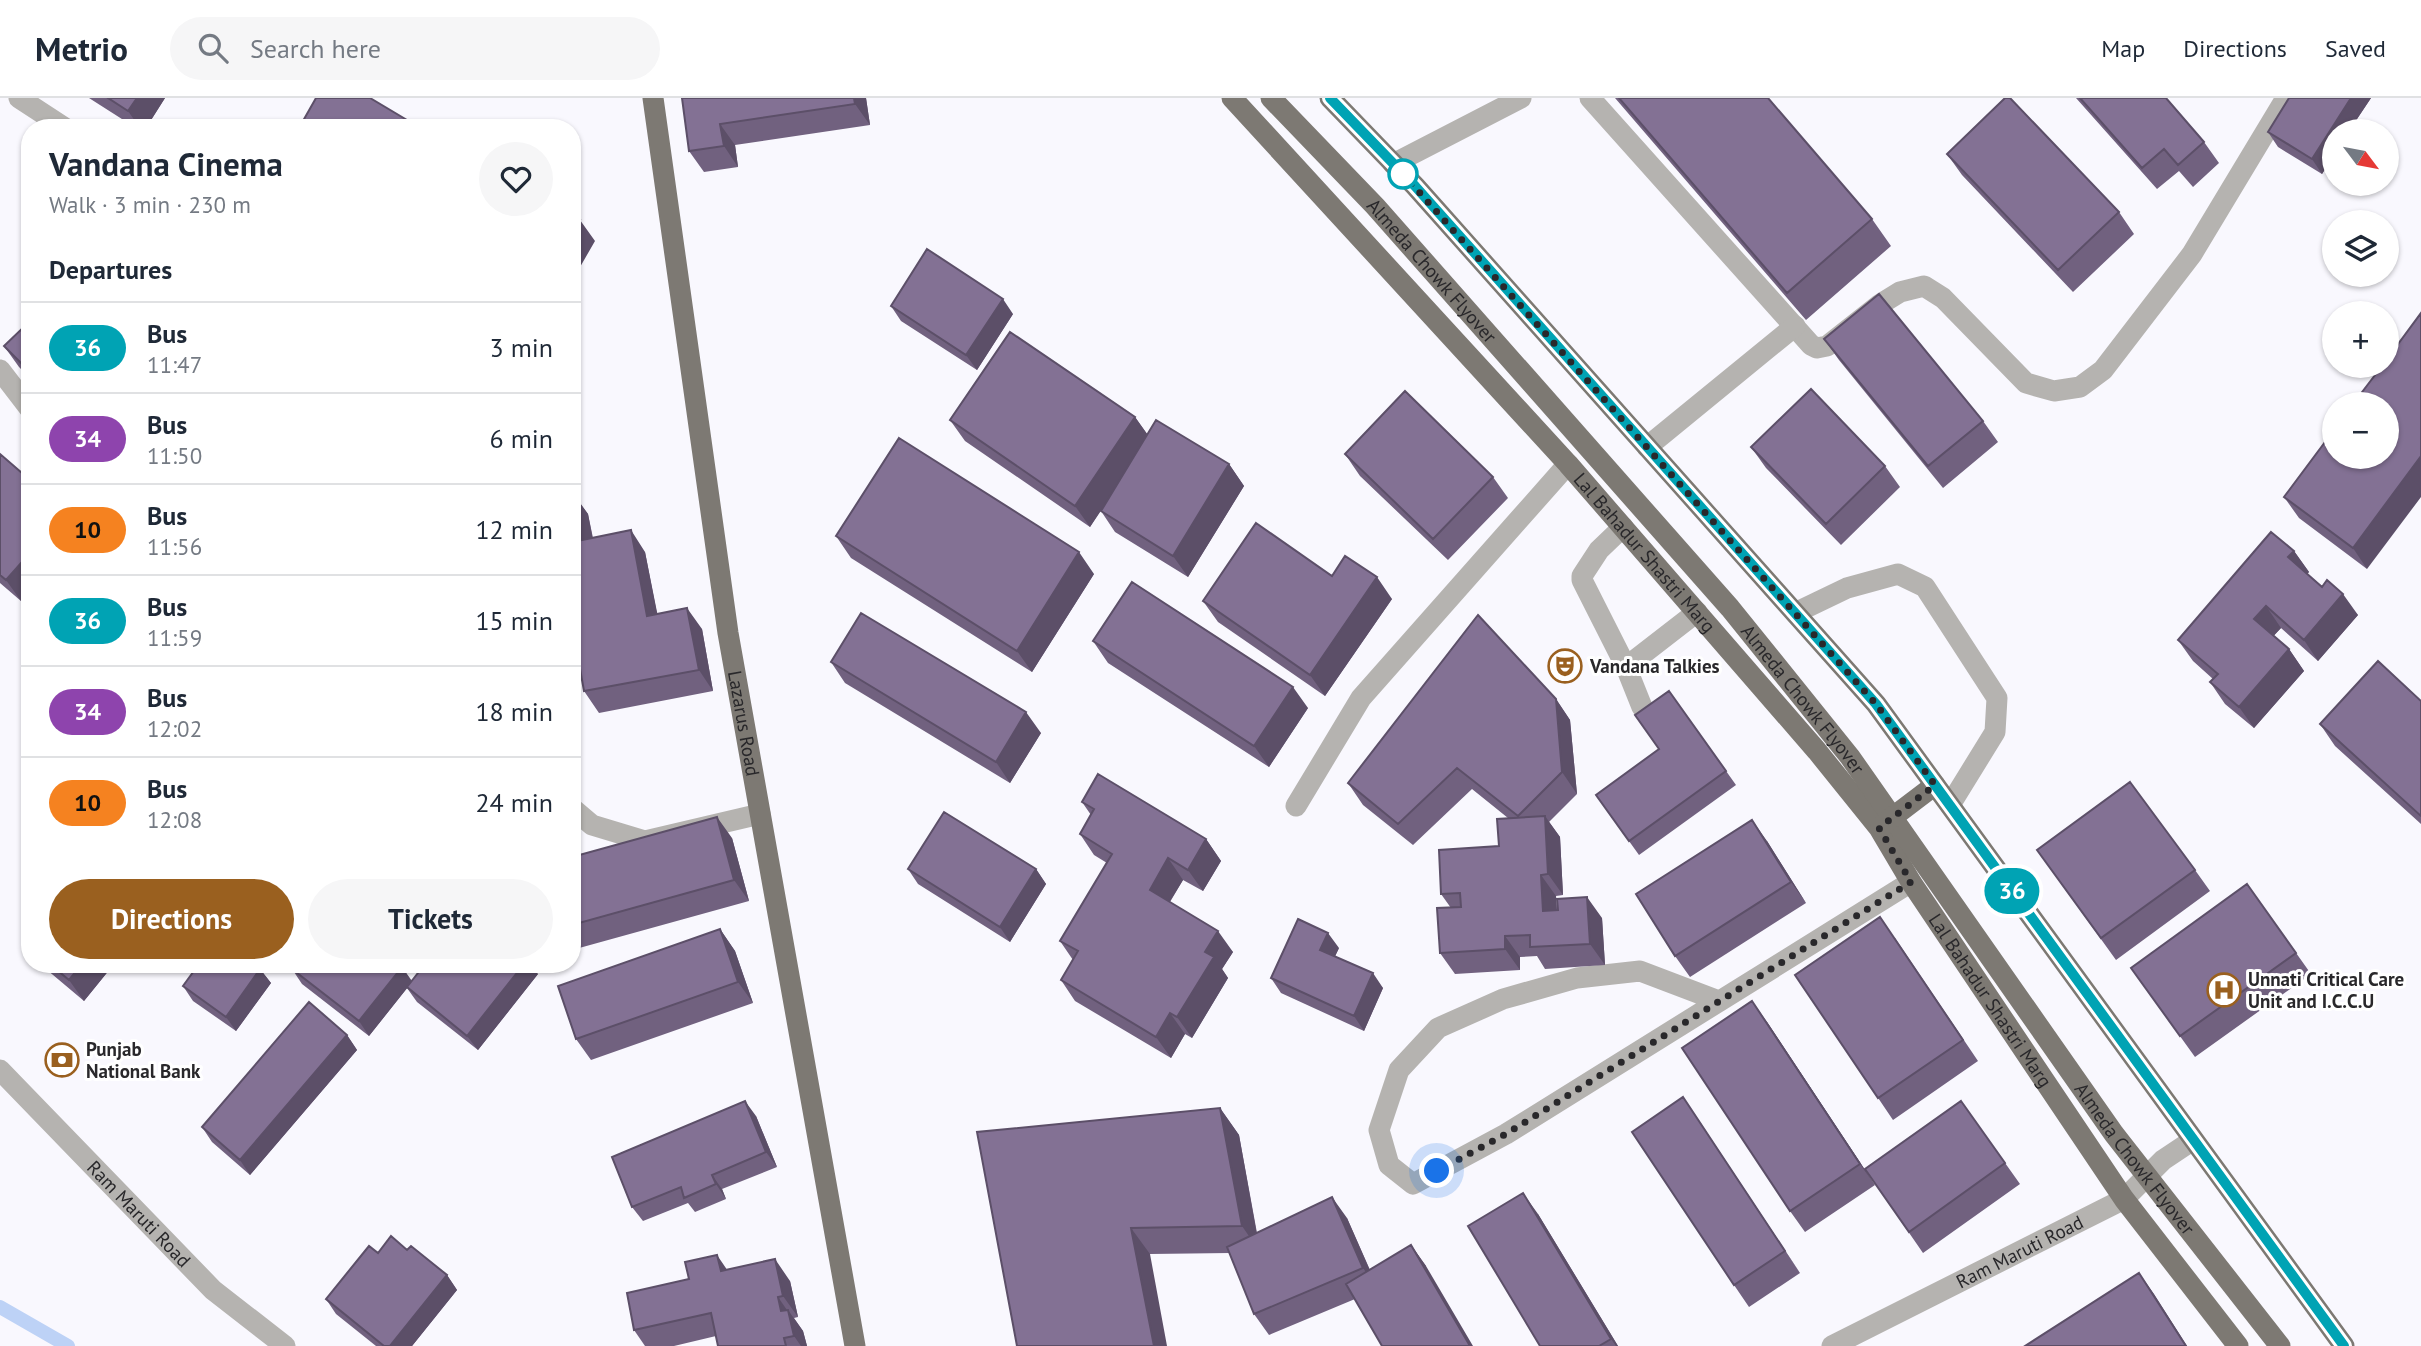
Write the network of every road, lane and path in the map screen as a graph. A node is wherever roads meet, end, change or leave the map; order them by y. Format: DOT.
graph roads {
  1 [pos="19,98"];
  2 [pos="653,98"];
  3 [pos="1232,98"];
  4 [pos="1271,98"];
  5 [pos="1330,98"];
  6 [pos="1521,98"];
  7 [pos="1590,98"];
  8 [pos="2286,98"];
  9 [pos="51,119"];
  10 [pos="1393,164"];
  11 [pos="1795,326"];
  12 [pos="0,370"];
  13 [pos="21,397"];
  14 [pos="1647,447"];
  15 [pos="1568,464"];
  16 [pos="1623,527"];
  17 [pos="1697,612"];
  18 [pos="1795,613"];
  19 [pos="1626,667"];
  20 [pos="1642,707"];
  21 [pos="1935,785"];
  22 [pos="1950,805"];
  23 [pos="1296,806"];
  24 [pos="760,814"];
  25 [pos="581,816"];
  26 [pos="1879,828"];
  27 [pos="1911,882"];
  28 [pos="1719,1001"];
  29 [pos="0,1070"];
  30 [pos="2193,1140"];
  31 [pos="2124,1199"];
  32 [pos="285,1346"];
  33 [pos="855,1346"];
  34 [pos="1832,1346"];
  35 [pos="2238,1346"];
  36 [pos="2280,1346"];
  37 [pos="2344,1346"];
  1 -- 9 [label="street"];
  2 -- 24 [label="main road, Lazarus Road"];
  3 -- 15 [label="main road, Lal Bahadur Shastri Marg"];
  4 -- 36 [label="main road, Almeda Chowk Flyover"];
  5 -- 10 [label="main road"];
  6 -- 10 [label="street"];
  7 -- 11 [label="street"];
  8 -- 11 [label="street"];
  10 -- 14 [label="main road"];
  11 -- 14 [label="street"];
  12 -- 13 [label="street"];
  14 -- 18 [label="main road"];
  15 -- 16 [label="main road, Lal Bahadur Shastri Marg"];
  15 -- 23 [label="street"];
  16 -- 17 [label="main road, Lal Bahadur Shastri Marg"];
  16 -- 19 [label="street"];
  17 -- 19 [label="street"];
  17 -- 26 [label="main road, Lal Bahadur Shastri Marg"];
  18 -- 21 [label="main road"];
  18 -- 22 [label="street"];
  19 -- 20 [label="street"];
  21 -- 22 [label="main road"];
  21 -- 26 [label="main road"];
  22 -- 30 [label="main road"];
  24 -- 25 [label="street"];
  24 -- 33 [label="main road, Lazarus Road"];
  26 -- 27 [label="main road, Lal Bahadur Shastri Marg"];
  27 -- 28 [label="street"];
  27 -- 31 [label="main road, Lal Bahadur Shastri Marg"];
  28 -- 28 [label="street"];
  29 -- 32 [label="street, Ram Maruti Road"];
  30 -- 31 [label="street, Ram Maruti Road"];
  30 -- 37 [label="main road"];
  31 -- 34 [label="street, Ram Maruti Road"];
  31 -- 35 [label="main road, Lal Bahadur Shastri Marg"];
}
